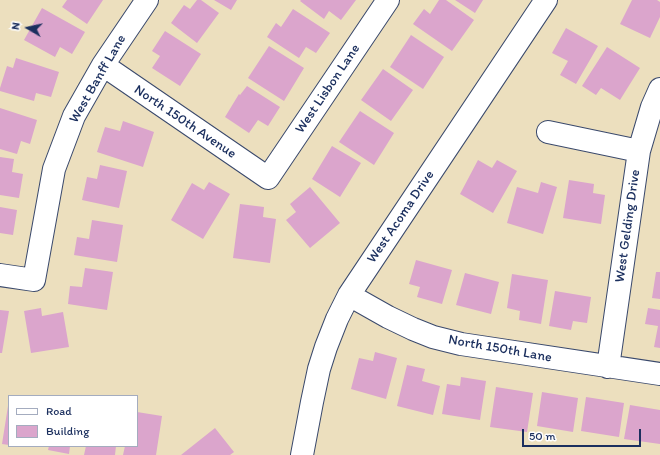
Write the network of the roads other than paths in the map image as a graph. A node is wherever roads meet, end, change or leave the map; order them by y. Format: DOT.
graph roads {
  1 [pos="147,0"];
  2 [pos="388,0"];
  3 [pos="546,0"];
  4 [pos="103,66"];
  5 [pos="660,88"];
  6 [pos="548,132"];
  7 [pos="639,151"];
  8 [pos="268,178"];
  9 [pos="0,275"];
  10 [pos="349,295"];
  11 [pos="608,367"];
  12 [pos="660,374"];
  13 [pos="302,455"];
  1 -- 4 [label="street, West Banff Lane"];
  2 -- 8 [label="street, West Lisbon Lane"];
  3 -- 10 [label="street, West Acoma Drive"];
  4 -- 8 [label="street, North 150th Avenue"];
  4 -- 9 [label="street, West Banff Lane"];
  5 -- 7 [label="street, West Gelding Drive"];
  6 -- 7 [label="street"];
  7 -- 11 [label="street, West Gelding Drive"];
  10 -- 11 [label="street, North 150th Lane"];
  10 -- 13 [label="street, West Acoma Drive"];
  11 -- 12 [label="street, North 150th Lane"];
}
